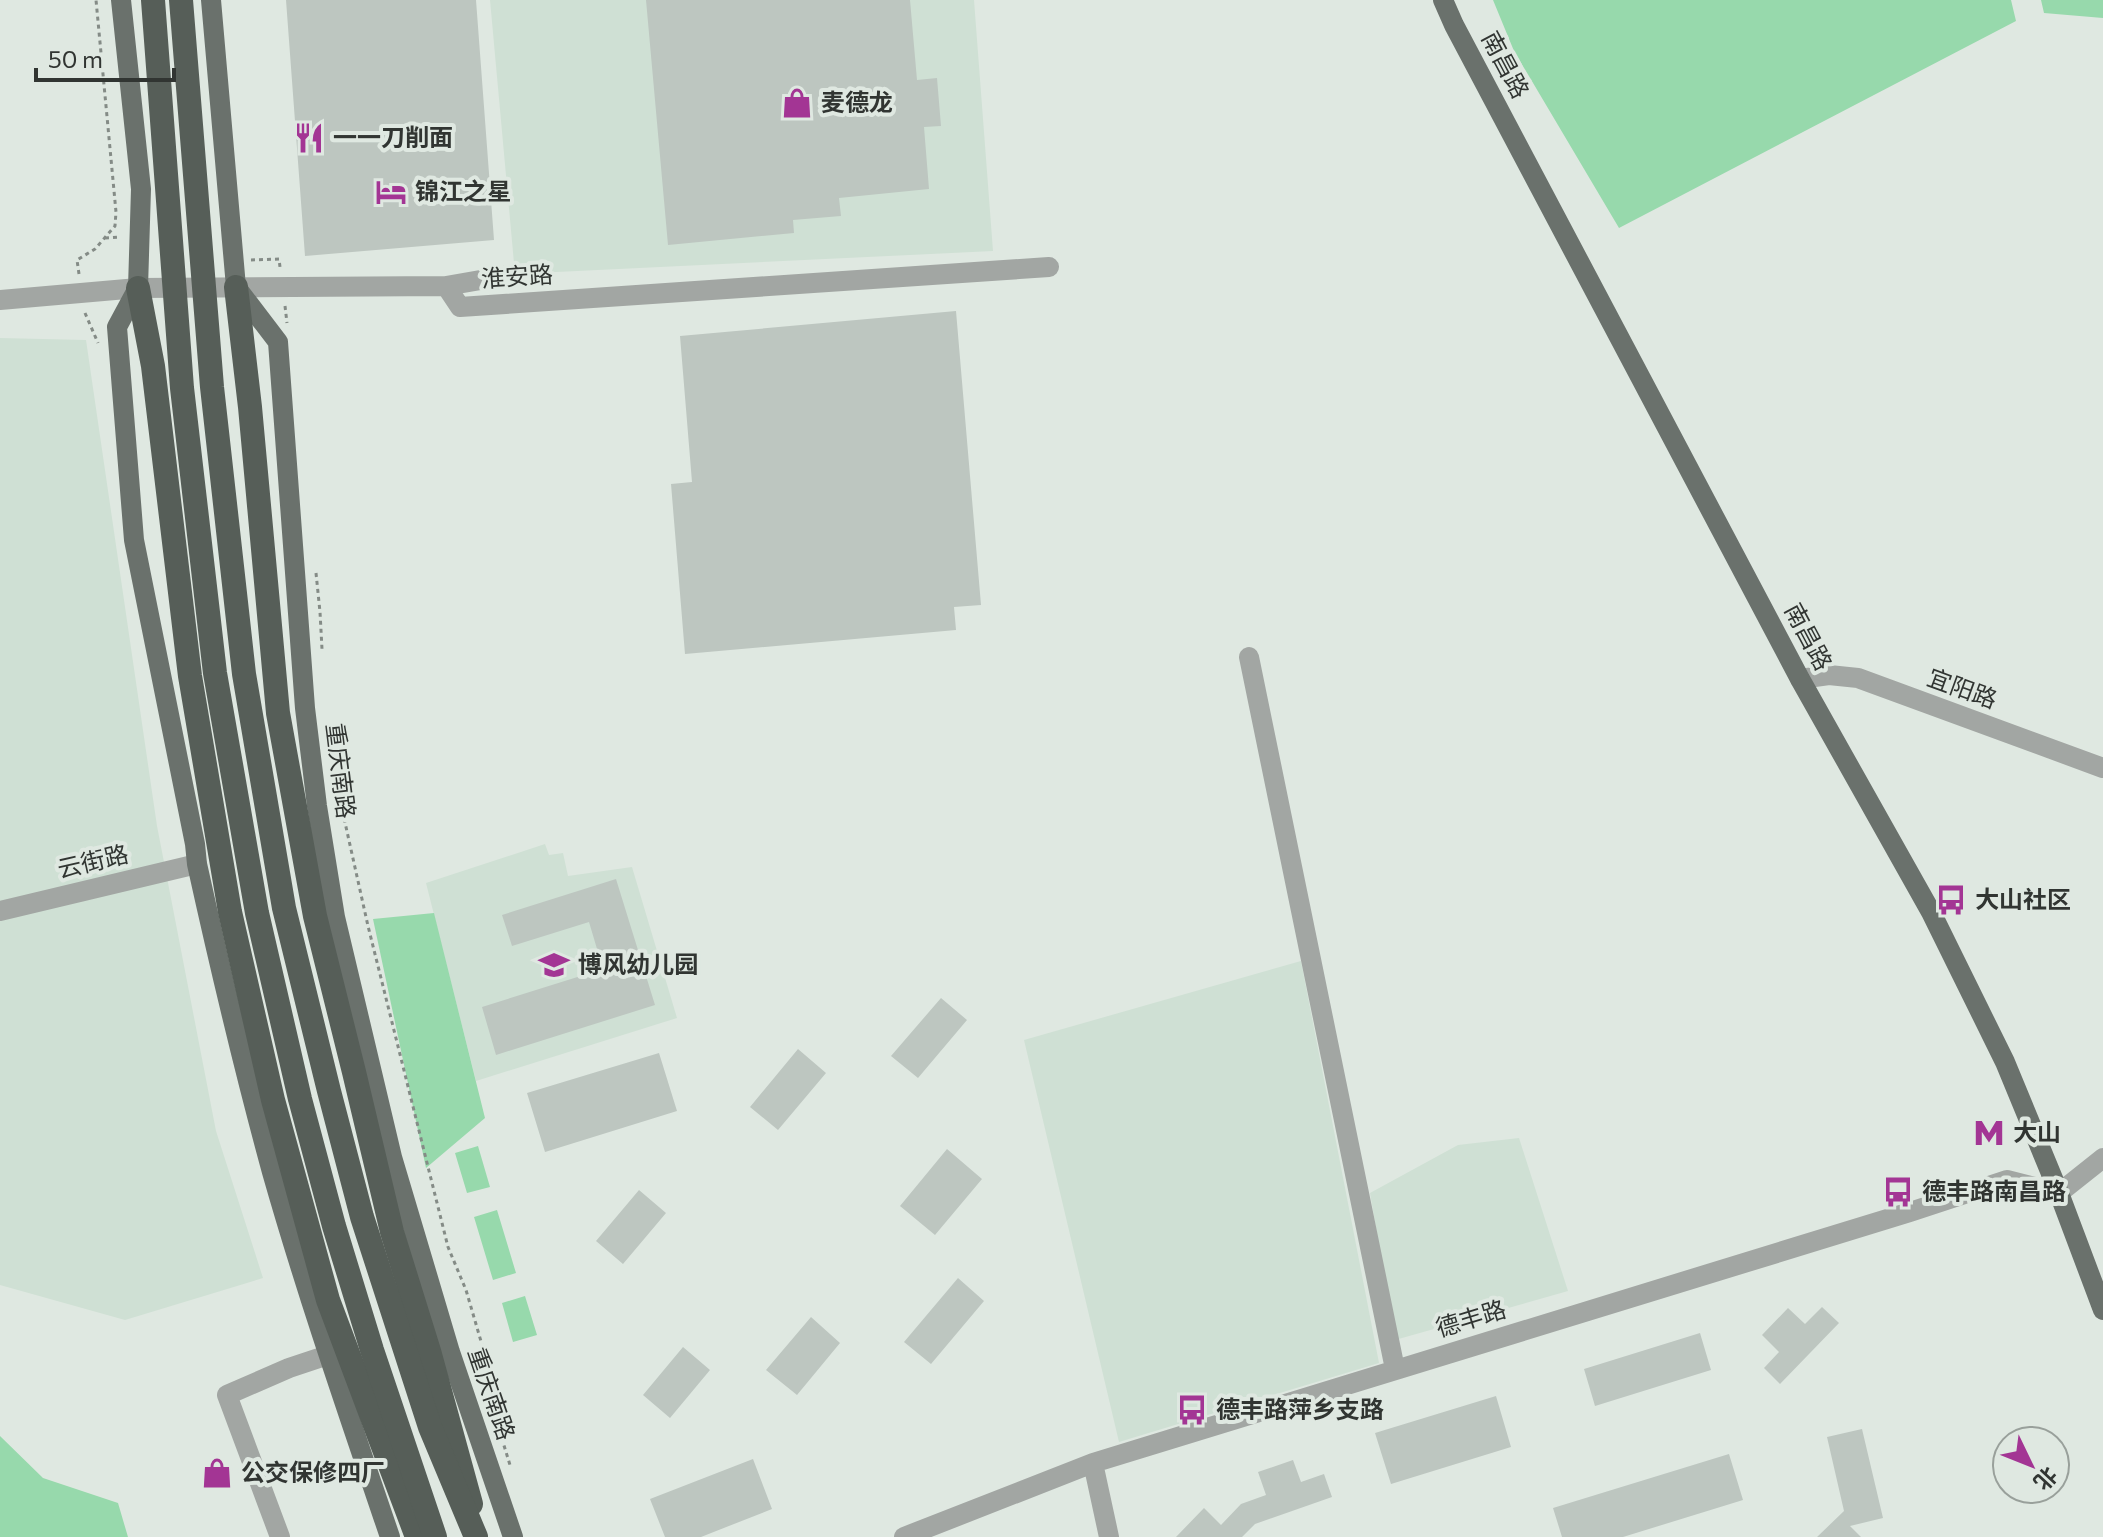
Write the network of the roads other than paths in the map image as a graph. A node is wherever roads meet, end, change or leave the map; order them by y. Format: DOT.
graph roads {
  1 [pos="121,0"];
  2 [pos="153,0"];
  3 [pos="181,0"];
  4 [pos="211,0"];
  5 [pos="1443,0"];
  6 [pos="1049,267"];
  7 [pos="515,274"];
  8 [pos="446,286"];
  9 [pos="236,287"];
  10 [pos="138,288"];
  11 [pos="0,300"];
  12 [pos="1249,657"];
  13 [pos="1800,679"];
  14 [pos="2103,768"];
  15 [pos="197,864"];
  16 [pos="0,911"];
  17 [pos="2103,1158"];
  18 [pos="2059,1193"];
  19 [pos="2103,1310"];
  20 [pos="328,1355"];
  21 [pos="1395,1369"];
  22 [pos="1093,1463"];
  23 [pos="280,1537"];
  24 [pos="390,1537"];
  25 [pos="417,1537"];
  26 [pos="435,1537"];
  27 [pos="478,1537"];
  28 [pos="513,1537"];
  29 [pos="904,1537"];
  30 [pos="1109,1537"];
  1 -- 10 [label="main road"];
  2 -- 26 [label="highway, bridge"];
  3 -- 27 [label="highway, bridge"];
  4 -- 9 [label="main road"];
  5 -- 13 [label="main road, 南昌路"];
  6 -- 8 [label="street, 淮安路"];
  7 -- 8 [label="street"];
  8 -- 9 [label="street, 淮安路"];
  9 -- 10 [label="street, 淮安路"];
  9 -- 27 [label="highway"];
  9 -- 28 [label="main road, 重庆南路"];
  10 -- 11 [label="street, 淮安路"];
  10 -- 15 [label="main road"];
  10 -- 25 [label="highway"];
  12 -- 21 [label="street"];
  13 -- 14 [label="street, 宜阳路"];
  13 -- 18 [label="main road, 南昌路"];
  15 -- 16 [label="street, 云街路"];
  15 -- 20 [label="main road"];
  17 -- 18 [label="street"];
  18 -- 19 [label="main road, 南昌路"];
  18 -- 21 [label="street, 德丰路"];
  20 -- 23 [label="street"];
  20 -- 24 [label="main road"];
  21 -- 22 [label="street, 德丰路"];
  22 -- 29 [label="street, 德丰路"];
  22 -- 30 [label="street"];
}
